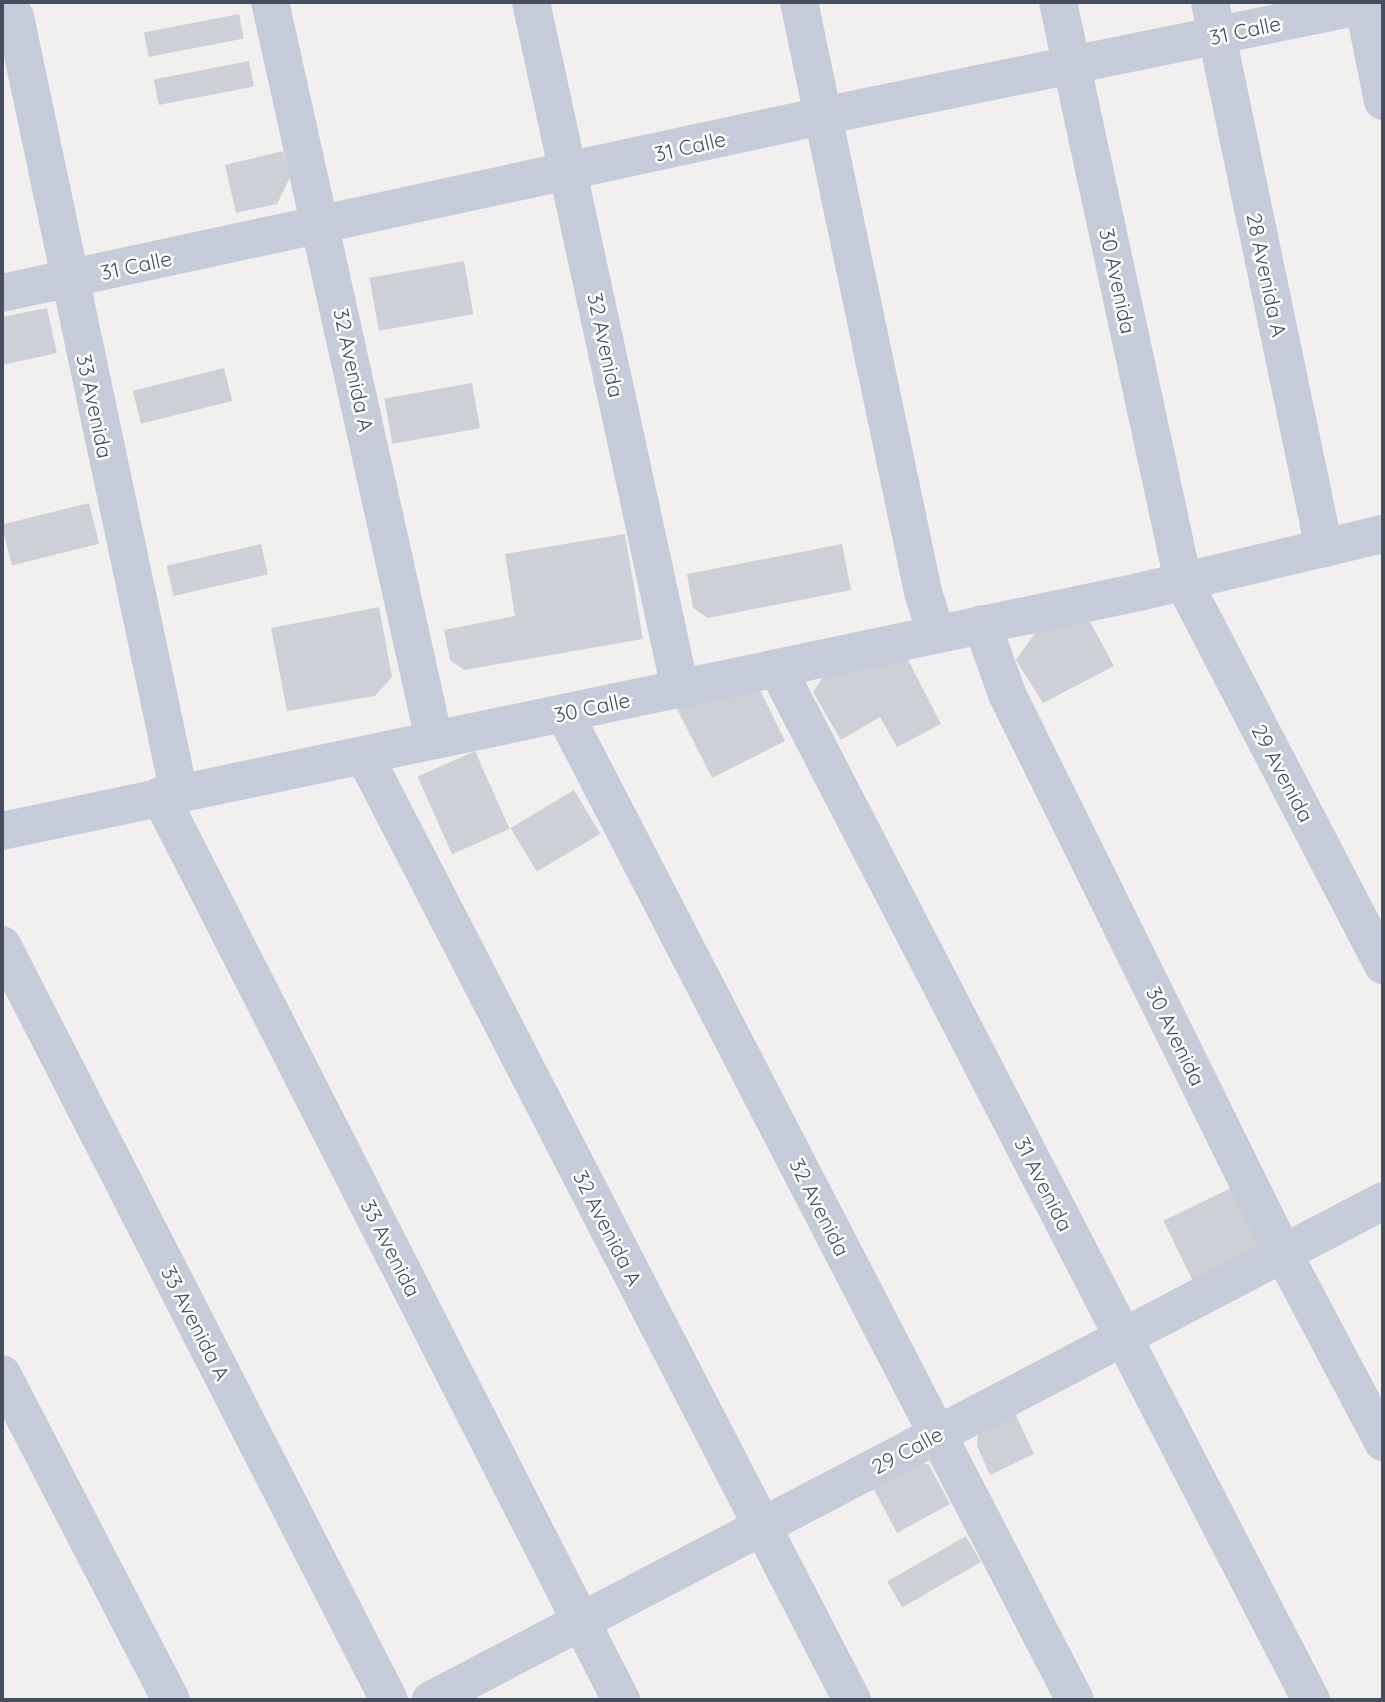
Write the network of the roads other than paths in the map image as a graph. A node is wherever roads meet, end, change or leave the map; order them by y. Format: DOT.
graph roads {
  1 [pos="270,2"];
  2 [pos="531,2"];
  3 [pos="799,2"];
  4 [pos="1058,2"];
  5 [pos="1368,3"];
  6 [pos="15,18"];
  7 [pos="1213,19"];
  8 [pos="1072,66"];
  9 [pos="1383,101"];
  10 [pos="822,116"];
  11 [pos="568,173"];
  12 [pos="323,224"];
  13 [pos="68,280"];
  14 [pos="2,293"];
  15 [pos="1383,534"];
  16 [pos="1324,548"];
  17 [pos="1180,570"];
  18 [pos="982,624"];
  19 [pos="936,633"];
  20 [pos="776,668"];
  21 [pos="680,689"];
  22 [pos="564,713"];
  23 [pos="434,740"];
  24 [pos="364,755"];
  25 [pos="170,794"];
  26 [pos="2,831"];
  27 [pos="2,945"];
  28 [pos="1383,965"];
  29 [pos="1383,1201"];
  30 [pos="1283,1253"];
  31 [pos="1122,1337"];
  32 [pos="2,1374"];
  33 [pos="937,1434"];
  34 [pos="1383,1442"];
  35 [pos="762,1526"];
  36 [pos="581,1622"];
  37 [pos="171,1700"];
  38 [pos="389,1700"];
  39 [pos="431,1700"];
  40 [pos="621,1700"];
  41 [pos="852,1700"];
  42 [pos="1075,1700"];
  43 [pos="1311,1700"];
  1 -- 12 [label="street, 32 Avenida A"];
  2 -- 11 [label="street, 32 Avenida"];
  3 -- 10 [label="street"];
  4 -- 8 [label="street, 30 Avenida"];
  5 -- 7 [label="street, 31 Calle"];
  5 -- 9 [label="street"];
  6 -- 13 [label="street, 33 Avenida"];
  7 -- 8 [label="street, 31 Calle"];
  7 -- 16 [label="street, 28 Avenida A"];
  8 -- 10 [label="street, 31 Calle"];
  8 -- 17 [label="street, 30 Avenida"];
  10 -- 11 [label="street, 31 Calle"];
  10 -- 19 [label="street"];
  11 -- 12 [label="street, 31 Calle"];
  11 -- 21 [label="street, 32 Avenida"];
  12 -- 13 [label="street, 31 Calle"];
  12 -- 23 [label="street, 32 Avenida A"];
  13 -- 14 [label="street, 31 Calle"];
  13 -- 25 [label="street, 33 Avenida"];
  15 -- 16 [label="street, 30 Calle"];
  16 -- 17 [label="street, 30 Calle"];
  17 -- 18 [label="street, 30 Calle"];
  17 -- 28 [label="street, 29 Avenida"];
  18 -- 19 [label="street, 30 Calle"];
  18 -- 30 [label="street, 30 Avenida"];
  19 -- 20 [label="street, 30 Calle"];
  20 -- 21 [label="street, 30 Calle"];
  20 -- 31 [label="street, 31 Avenida"];
  21 -- 22 [label="street, 30 Calle"];
  22 -- 23 [label="street, 30 Calle"];
  22 -- 33 [label="street, 32 Avenida"];
  23 -- 24 [label="street, 30 Calle"];
  24 -- 25 [label="street, 30 Calle"];
  24 -- 35 [label="street, 32 Avenida A"];
  25 -- 26 [label="street, 30 Calle"];
  25 -- 36 [label="street, 33 Avenida"];
  27 -- 38 [label="street, 33 Avenida A"];
  29 -- 30 [label="street, 29 Calle"];
  30 -- 31 [label="street, 29 Calle"];
  30 -- 34 [label="street, 30 Avenida"];
  31 -- 33 [label="street, 29 Calle"];
  31 -- 43 [label="street, 31 Avenida"];
  32 -- 37 [label="street"];
  33 -- 35 [label="street, 29 Calle"];
  33 -- 42 [label="street, 32 Avenida"];
  35 -- 36 [label="street, 29 Calle"];
  35 -- 41 [label="street, 32 Avenida A"];
  36 -- 39 [label="street, 29 Calle"];
  36 -- 40 [label="street, 33 Avenida"];
}
